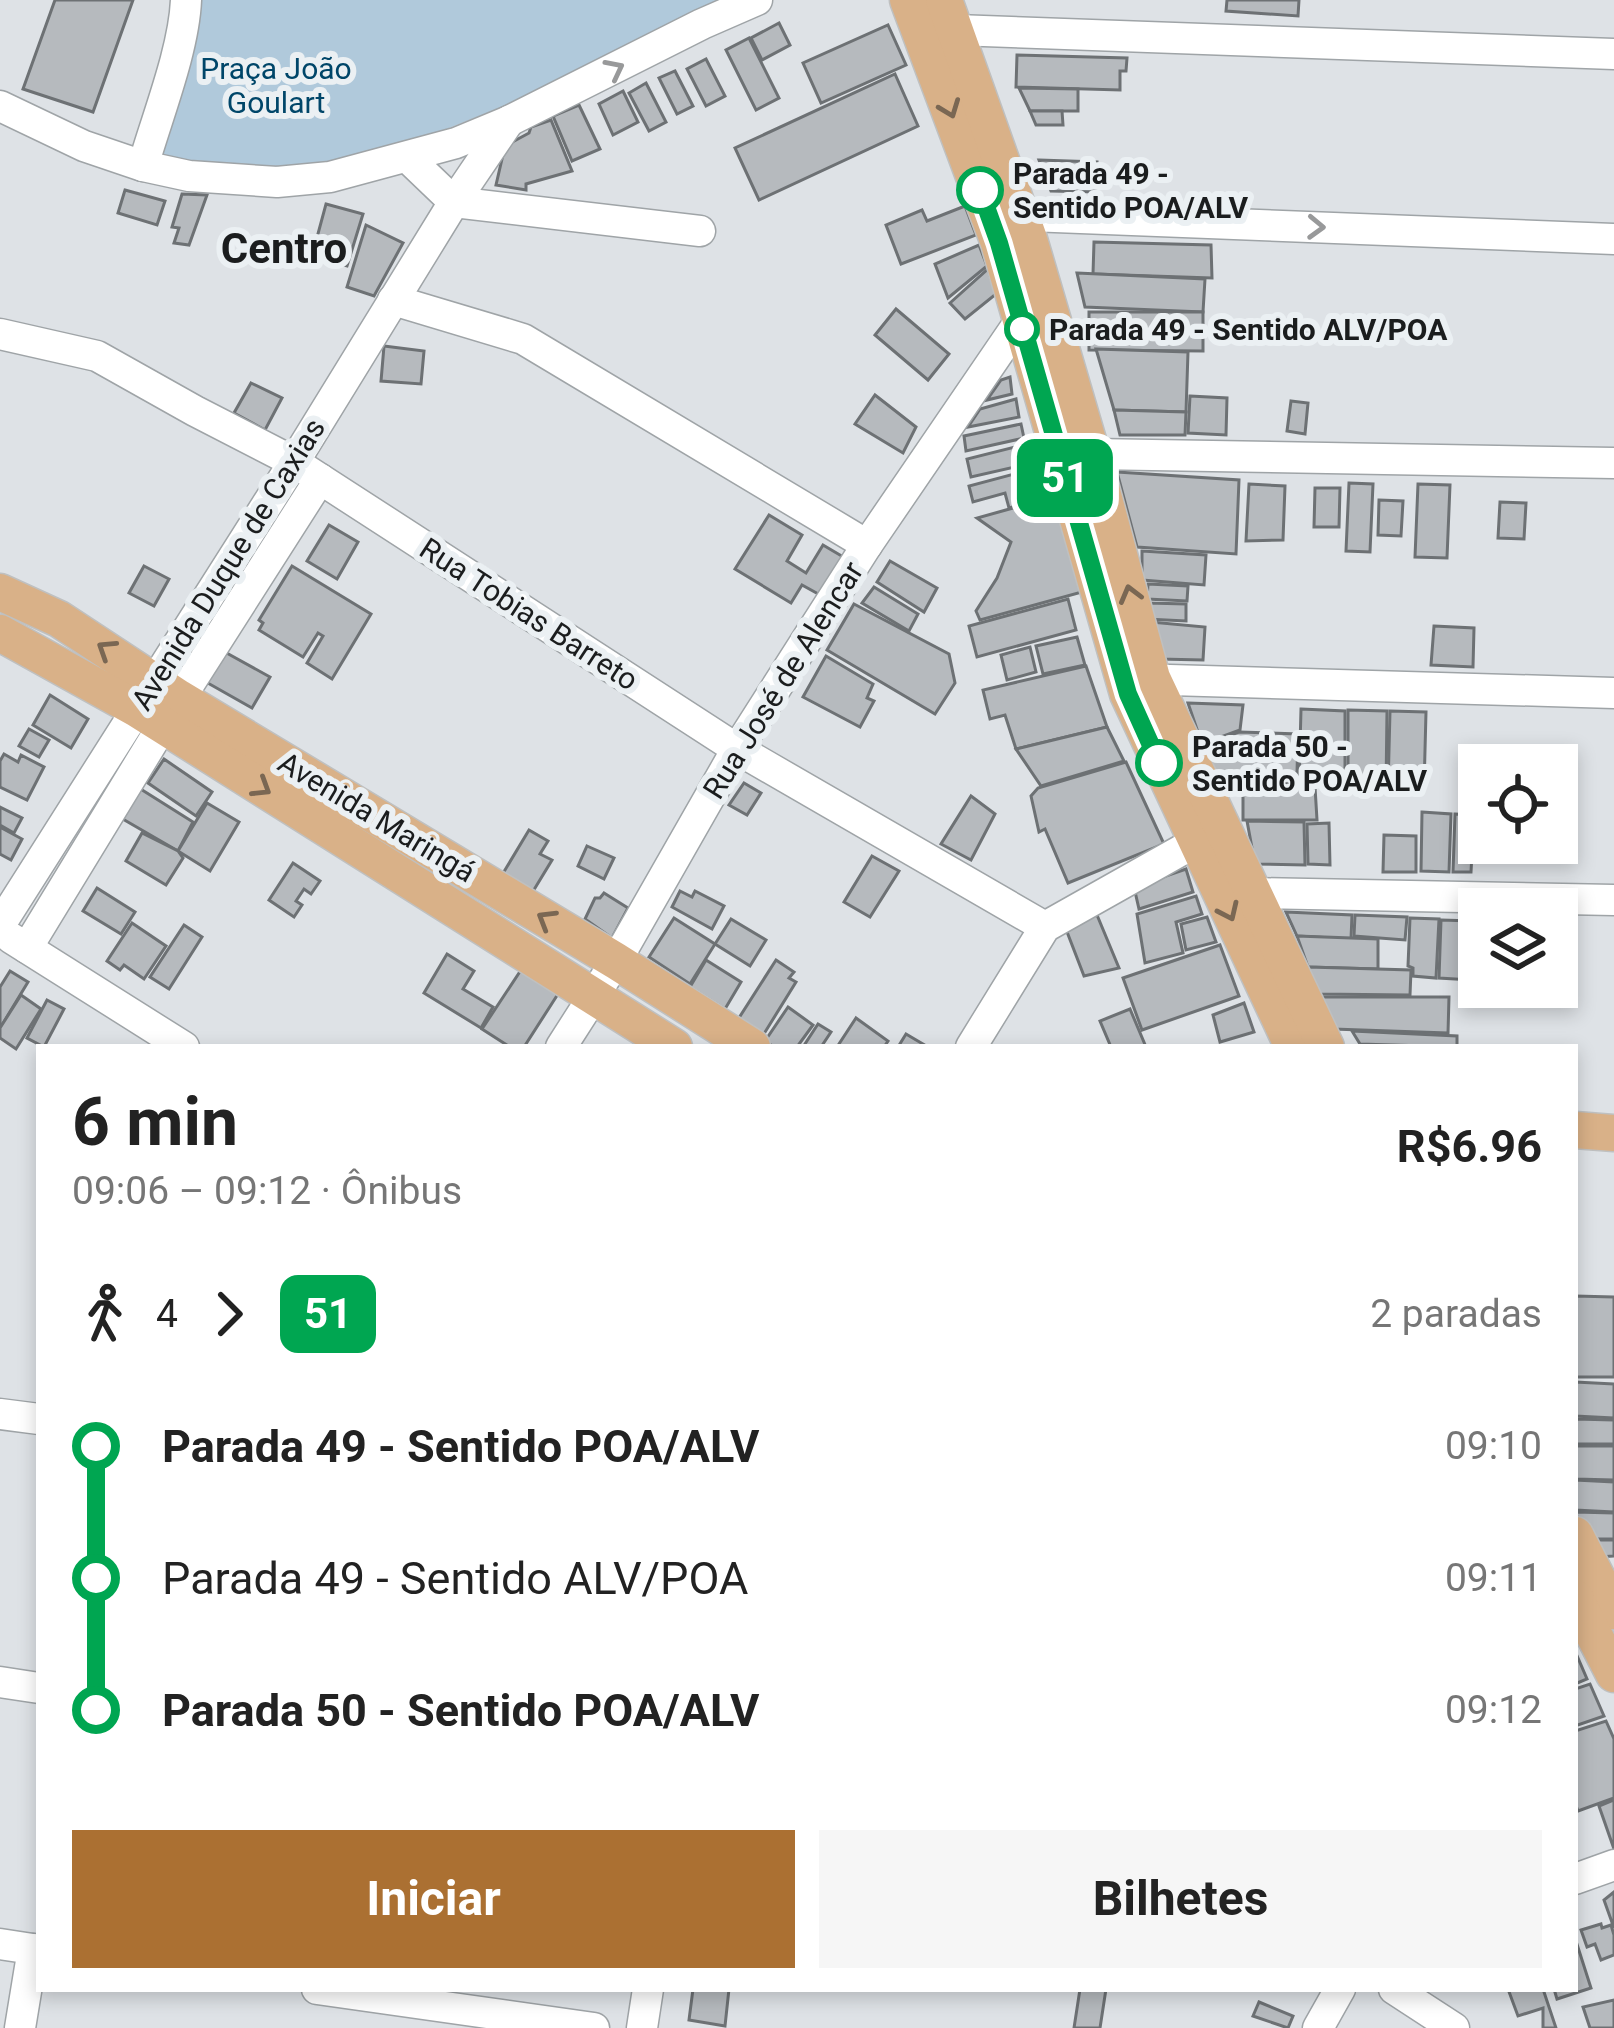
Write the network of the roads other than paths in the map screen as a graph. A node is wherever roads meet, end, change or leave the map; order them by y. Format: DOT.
graph roads {
  1 [pos="186,0"];
  2 [pos="758,0"];
  3 [pos="908,0"];
  4 [pos="950,15"];
  5 [pos="1614,54"];
  6 [pos="0,106"];
  7 [pos="509,121"];
  8 [pos="407,157"];
  9 [pos="143,166"];
  10 [pos="454,202"];
  11 [pos="1005,215"];
  12 [pos="700,231"];
  13 [pos="1614,239"];
  14 [pos="393,300"];
  15 [pos="1020,321"];
  16 [pos="0,334"];
  17 [pos="1093,454"];
  18 [pos="1614,463"];
  19 [pos="307,470"];
  20 [pos="867,545"];
  21 [pos="0,592"];
  22 [pos="0,633"];
  23 [pos="1138,679"];
  24 [pos="1614,693"];
  25 [pos="158,703"];
  26 [pos="737,748"];
  27 [pos="1196,842"];
  28 [pos="1252,893"];
  29 [pos="1614,900"];
  30 [pos="0,928"];
  31 [pos="1045,928"];
  32 [pos="27,948"];
  33 [pos="616,961"];
  34 [pos="593,997"];
  35 [pos="179,1044"];
  36 [pos="563,1044"];
  37 [pos="669,1044"];
  38 [pos="747,1044"];
  39 [pos="973,1044"];
  40 [pos="1292,1044"];
  41 [pos="1326,1044"];
  42 [pos="1578,1130"];
  43 [pos="1614,1132"];
  44 [pos="0,1414"];
  45 [pos="36,1419"];
  46 [pos="1578,1541"];
  47 [pos="1578,1604"];
  48 [pos="1614,1611"];
  49 [pos="1614,1674"];
  50 [pos="0,1682"];
  51 [pos="36,1688"];
  52 [pos="1614,1864"];
  53 [pos="1578,1878"];
  54 [pos="0,1944"];
  55 [pos="36,1950"];
  56 [pos="338,1992"];
  57 [pos="648,1992"];
  58 [pos="1338,1992"];
  59 [pos="1399,1992"];
  60 [pos="20,2028"];
  61 [pos="594,2028"];
  62 [pos="642,2028"];
  63 [pos="1318,2028"];
  64 [pos="1454,2028"];
  1 -- 9 [label="street"];
  7 -- 2 [label="street, one-way"];
  3 -- 11 [label="main road, one-way"];
  4 -- 5 [label="street"];
  4 -- 11 [label="main road"];
  6 -- 9 [label="street"];
  7 -- 8 [label="street"];
  7 -- 10 [label="street, Avenida Duque de Caxias"];
  8 -- 9 [label="street"];
  8 -- 10 [label="street"];
  10 -- 12 [label="street"];
  10 -- 14 [label="street, Avenida Duque de Caxias"];
  11 -- 13 [label="street, one-way"];
  11 -- 15 [label="main road"];
  11 -- 17 [label="main road"];
  14 -- 19 [label="street, Avenida Duque de Caxias"];
  14 -- 20 [label="street"];
  15 -- 20 [label="street, Rua José de Alencar"];
  15 -- 23 [label="main road"];
  16 -- 19 [label="street, Rua Tobias Barreto"];
  17 -- 18 [label="street"];
  23 -- 17 [label="main road, one-way"];
  19 -- 25 [label="street, Avenida Duque de Caxias"];
  19 -- 26 [label="street, Rua Tobias Barreto"];
  20 -- 26 [label="street, Rua José de Alencar"];
  25 -- 21 [label="main road, Avenida Maringá, one-way"];
  22 -- 25 [label="main road, Avenida Maringá"];
  23 -- 24 [label="street"];
  23 -- 27 [label="main road"];
  23 -- 28 [label="main road"];
  25 -- 30 [label="street, Avenida Duque de Caxias"];
  25 -- 32 [label="street, Avenida Duque de Caxias"];
  33 -- 25 [label="main road, Avenida Maringá, one-way"];
  25 -- 34 [label="main road, Avenida Maringá, one-way"];
  26 -- 31 [label="street, Rua Tobias Barreto"];
  26 -- 33 [label="street, Rua José de Alencar"];
  27 -- 31 [label="street"];
  27 -- 40 [label="main road, one-way"];
  28 -- 29 [label="street"];
  28 -- 41 [label="main road"];
  30 -- 32 [label="street"];
  31 -- 39 [label="street"];
  32 -- 35 [label="street"];
  33 -- 34 [label="street, Rua José de Alencar"];
  33 -- 38 [label="main road, Avenida Maringá"];
  34 -- 36 [label="street, Rua José de Alencar"];
  34 -- 37 [label="main road, Avenida Maringá"];
  42 -- 43 [label="main road"];
  44 -- 45 [label="street"];
  46 -- 48 [label="main road"];
  47 -- 49 [label="main road"];
  50 -- 51 [label="street"];
  52 -- 53 [label="street"];
  54 -- 55 [label="street"];
  55 -- 60 [label="street"];
  56 -- 61 [label="street"];
  57 -- 62 [label="street"];
  58 -- 63 [label="street"];
  59 -- 64 [label="street"];
}
